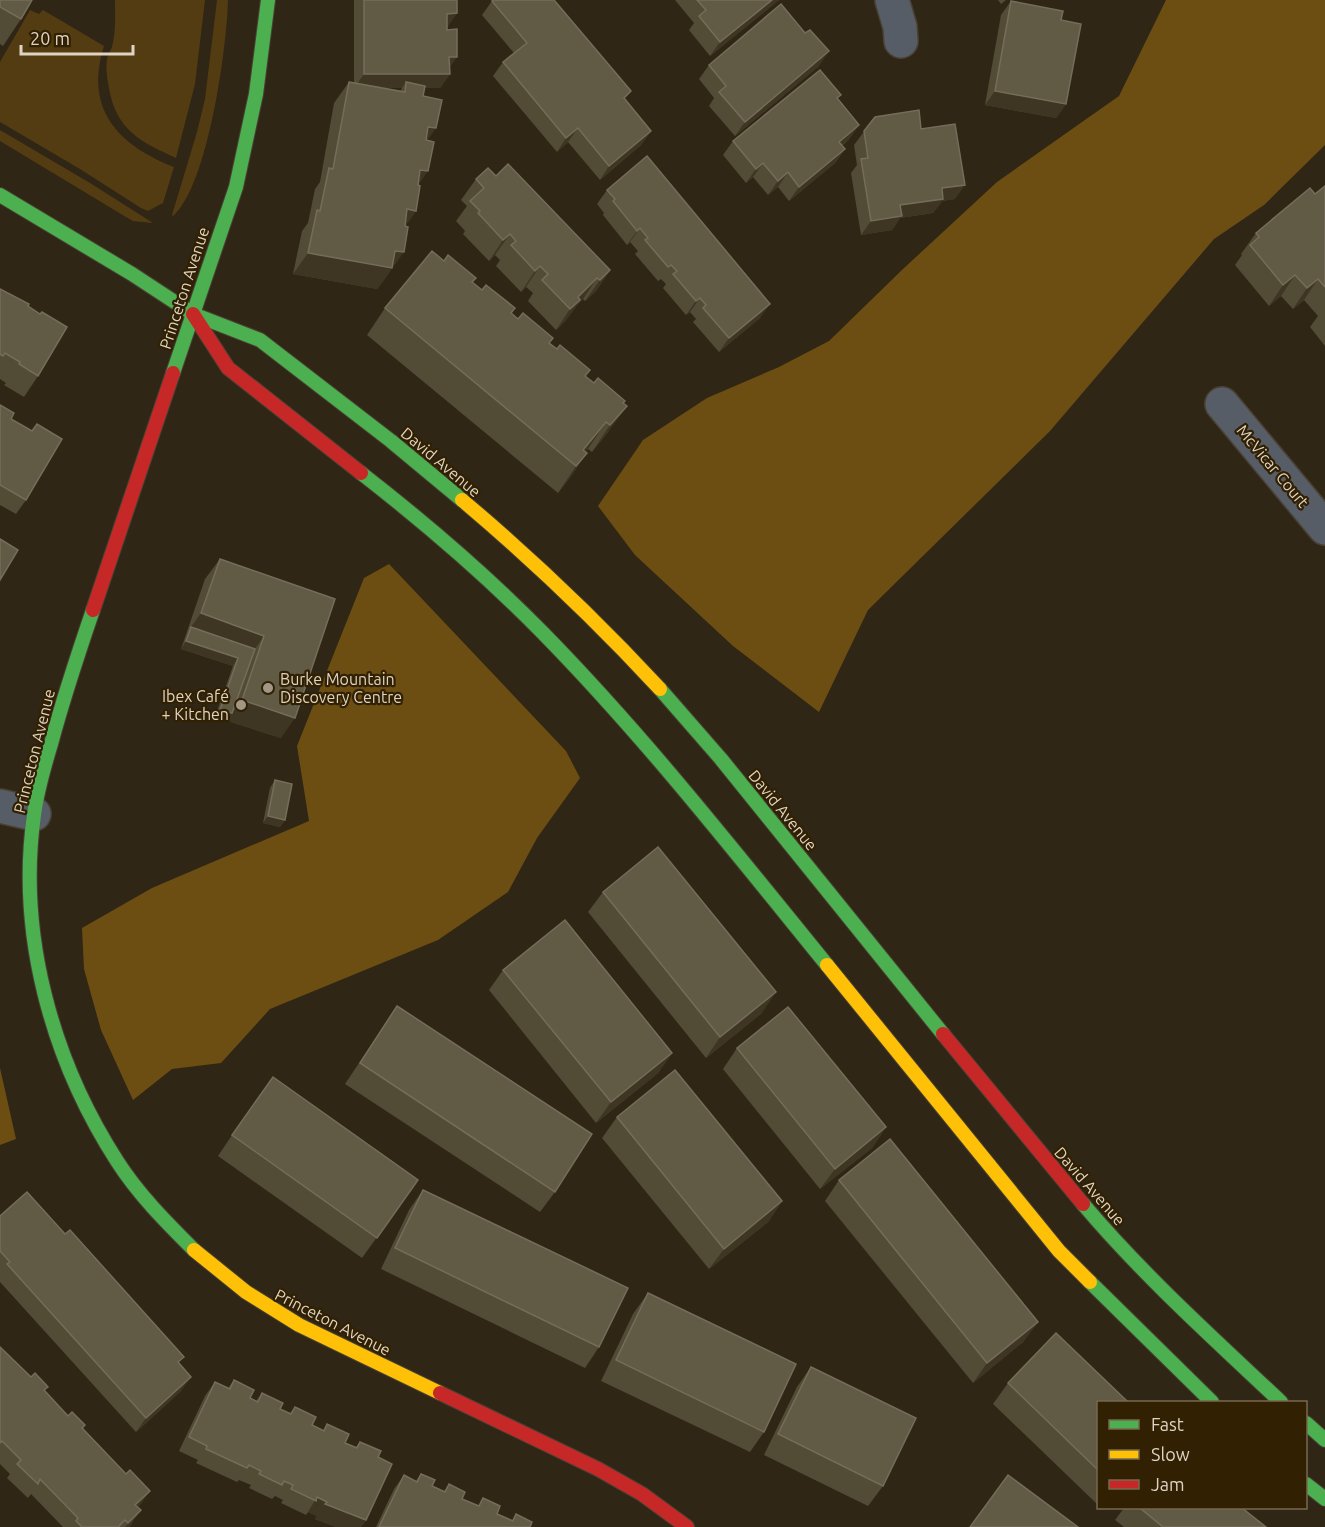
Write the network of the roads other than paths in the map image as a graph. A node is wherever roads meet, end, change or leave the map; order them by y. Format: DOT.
graph roads {
  1 [pos="268,0"];
  2 [pos="892,0"];
  3 [pos="901,41"];
  4 [pos="0,195"];
  5 [pos="193,314"];
  6 [pos="1222,404"];
  7 [pos="1325,528"];
  8 [pos="0,806"];
  9 [pos="34,814"];
  10 [pos="1211,1401"];
  11 [pos="1280,1401"];
  12 [pos="1307,1425"];
  13 [pos="1325,1440"];
  14 [pos="1307,1486"];
  15 [pos="1325,1499"];
  16 [pos="687,1527"];
  1 -- 5 [label="main road, Princeton Avenue"];
  2 -- 3 [label="street"];
  4 -- 5 [label="main road, David Avenue"];
  5 -- 9 [label="main road, Princeton Avenue"];
  5 -- 10 [label="main road, David Avenue"];
  5 -- 11 [label="main road, David Avenue"];
  6 -- 7 [label="street, McVicar Court"];
  8 -- 9 [label="street"];
  9 -- 16 [label="main road, Princeton Avenue"];
  12 -- 13 [label="main road"];
  14 -- 15 [label="main road"];
}
